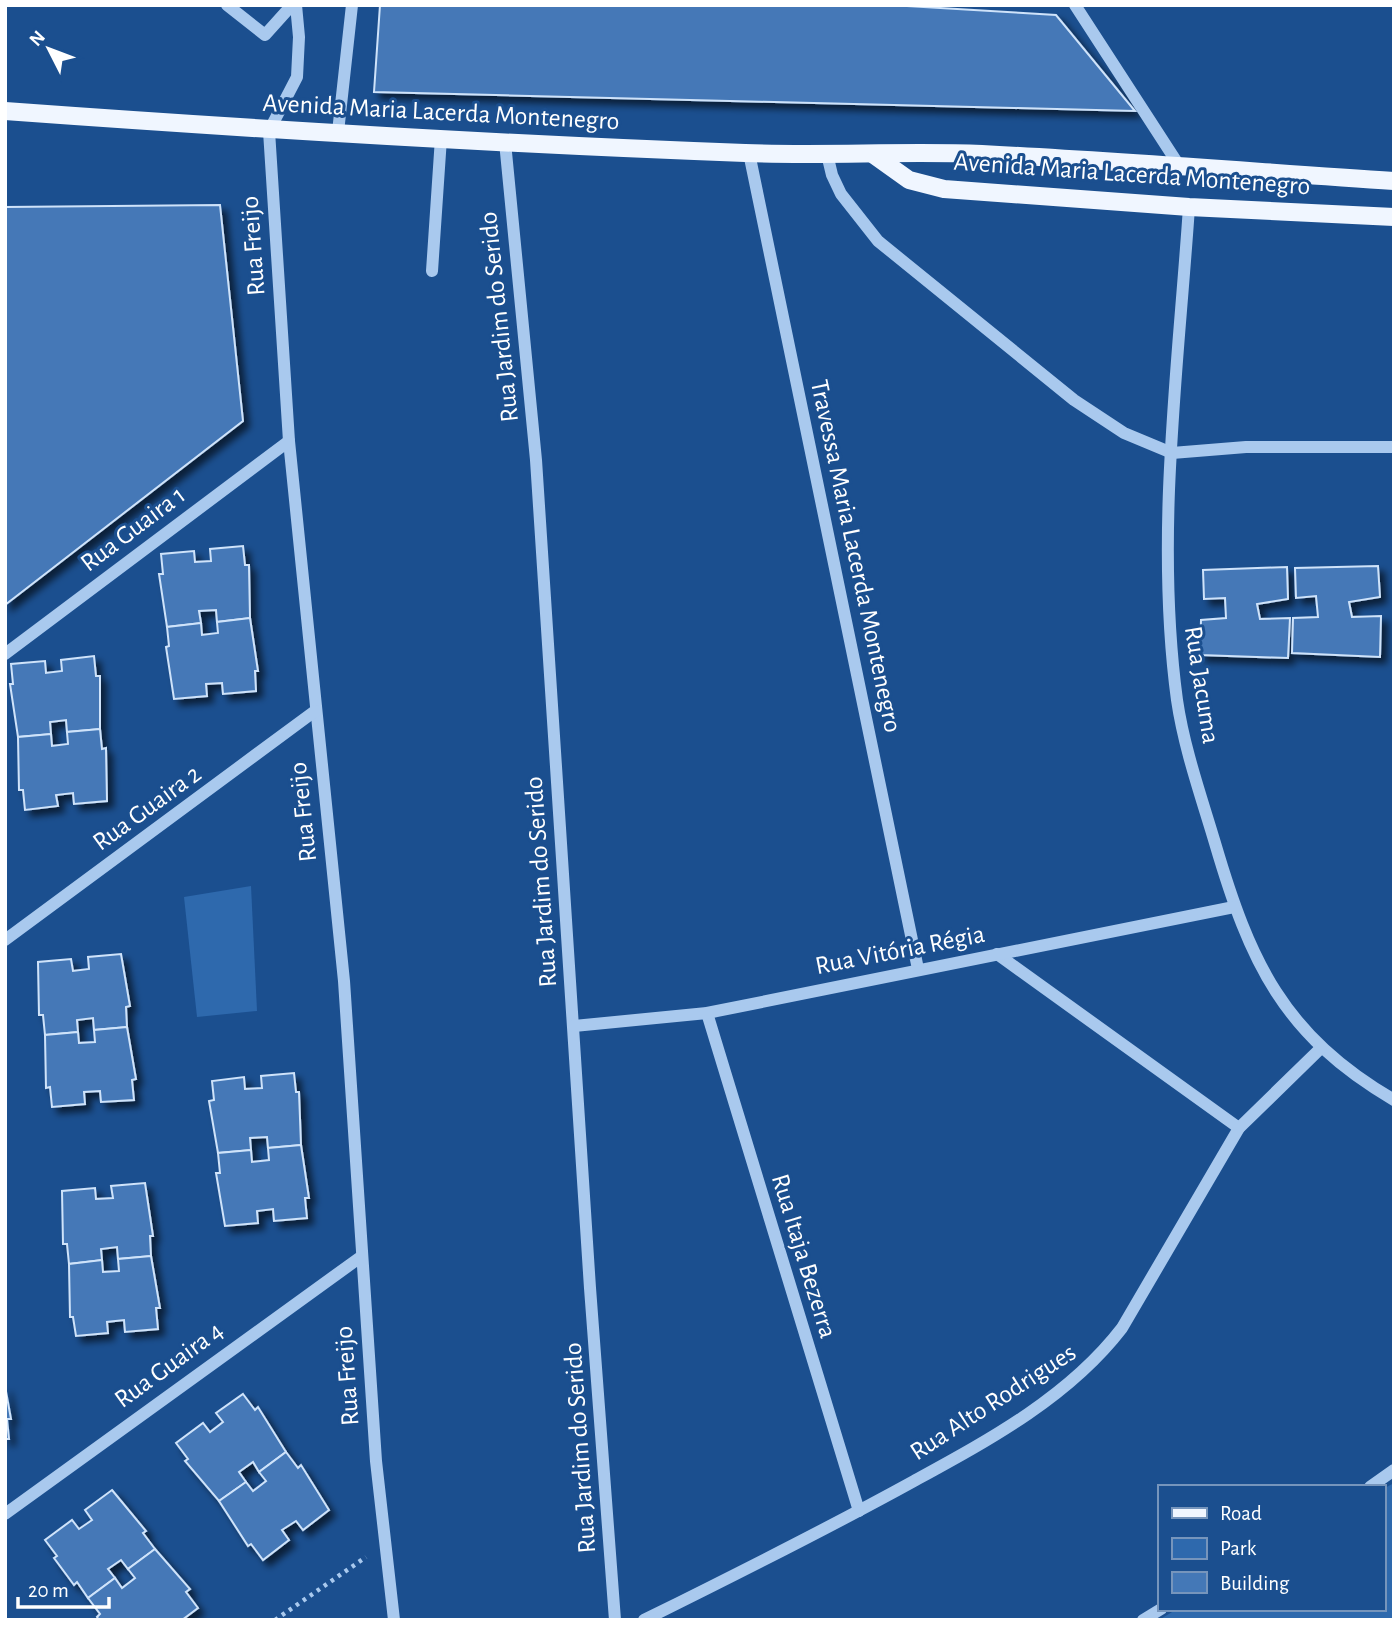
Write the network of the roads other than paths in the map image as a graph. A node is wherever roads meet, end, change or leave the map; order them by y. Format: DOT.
graph roads {
  1 [pos="227,5"];
  2 [pos="294,5"];
  3 [pos="352,5"];
  4 [pos="1075,5"];
  5 [pos="5,111"];
  6 [pos="269,131"];
  7 [pos="338,132"];
  8 [pos="441,138"];
  9 [pos="505,142"];
  10 [pos="749,153"];
  11 [pos="827,154"];
  12 [pos="874,155"];
  13 [pos="1180,167"];
  14 [pos="1394,181"];
  15 [pos="1189,207"];
  16 [pos="1394,217"];
  17 [pos="432,271"];
  18 [pos="289,441"];
  19 [pos="1394,447"];
  20 [pos="1172,453"];
  21 [pos="5,654"];
  22 [pos="314,711"];
  23 [pos="1234,907"];
  24 [pos="5,940"];
  25 [pos="997,954"];
  26 [pos="918,969"];
  27 [pos="707,1013"];
  28 [pos="574,1026"];
  29 [pos="1321,1048"];
  30 [pos="1394,1100"];
  31 [pos="1238,1128"];
  32 [pos="362,1256"];
  33 [pos="1394,1470"];
  34 [pos="1373,1485"];
  35 [pos="859,1511"];
  36 [pos="5,1514"];
  37 [pos="1158,1611"];
  38 [pos="394,1620"];
  39 [pos="615,1620"];
  40 [pos="644,1620"];
  41 [pos="1143,1620"];
  1 -- 2 [label="street"];
  2 -- 6 [label="street"];
  3 -- 7 [label="street"];
  4 -- 13 [label="street"];
  5 -- 6 [label="main road, Avenida Maria Lacerda Montenegro"];
  6 -- 7 [label="main road, Avenida Maria Lacerda Montenegro"];
  6 -- 18 [label="street, Rua Freijo"];
  7 -- 8 [label="main road, Avenida Maria Lacerda Montenegro"];
  8 -- 9 [label="main road, Avenida Maria Lacerda Montenegro"];
  8 -- 17 [label="street"];
  9 -- 10 [label="main road, Avenida Maria Lacerda Montenegro"];
  9 -- 28 [label="street, Rua Jardim do Serido"];
  10 -- 11 [label="main road, Avenida Maria Lacerda Montenegro"];
  10 -- 26 [label="street, Travessa Maria Lacerda Montenegro"];
  11 -- 12 [label="main road, Avenida Maria Lacerda Montenegro"];
  11 -- 20 [label="street"];
  12 -- 13 [label="main road, Avenida Maria Lacerda Montenegro"];
  12 -- 15 [label="main road, Avenida Maria Lacerda Montenegro"];
  13 -- 14 [label="main road, Avenida Maria Lacerda Montenegro"];
  15 -- 16 [label="main road, Avenida Maria Lacerda Montenegro"];
  15 -- 20 [label="street, Rua Jacuma"];
  18 -- 21 [label="street, Rua Guaira 1"];
  18 -- 22 [label="street, Rua Freijo"];
  19 -- 20 [label="street"];
  20 -- 23 [label="street, Rua Jacuma"];
  22 -- 24 [label="street, Rua Guaira 2"];
  22 -- 32 [label="street, Rua Freijo"];
  23 -- 25 [label="street, Rua Vitória Régia"];
  23 -- 29 [label="street, Rua Jacuma"];
  25 -- 26 [label="street, Rua Vitória Régia"];
  25 -- 31 [label="street"];
  26 -- 27 [label="street, Rua Vitória Régia"];
  27 -- 28 [label="street, Rua Vitória Régia"];
  27 -- 35 [label="street, Rua Itaja Bezerra"];
  28 -- 39 [label="street, Rua Jardim do Serido"];
  29 -- 30 [label="street, Rua Jacuma"];
  29 -- 31 [label="street, Rua Alto Rodrigues"];
  31 -- 35 [label="street, Rua Alto Rodrigues"];
  32 -- 36 [label="street, Rua Guaira 4"];
  32 -- 38 [label="street, Rua Freijo"];
  33 -- 34 [label="street"];
  35 -- 40 [label="street, Rua Alto Rodrigues"];
  37 -- 41 [label="street"];
}
